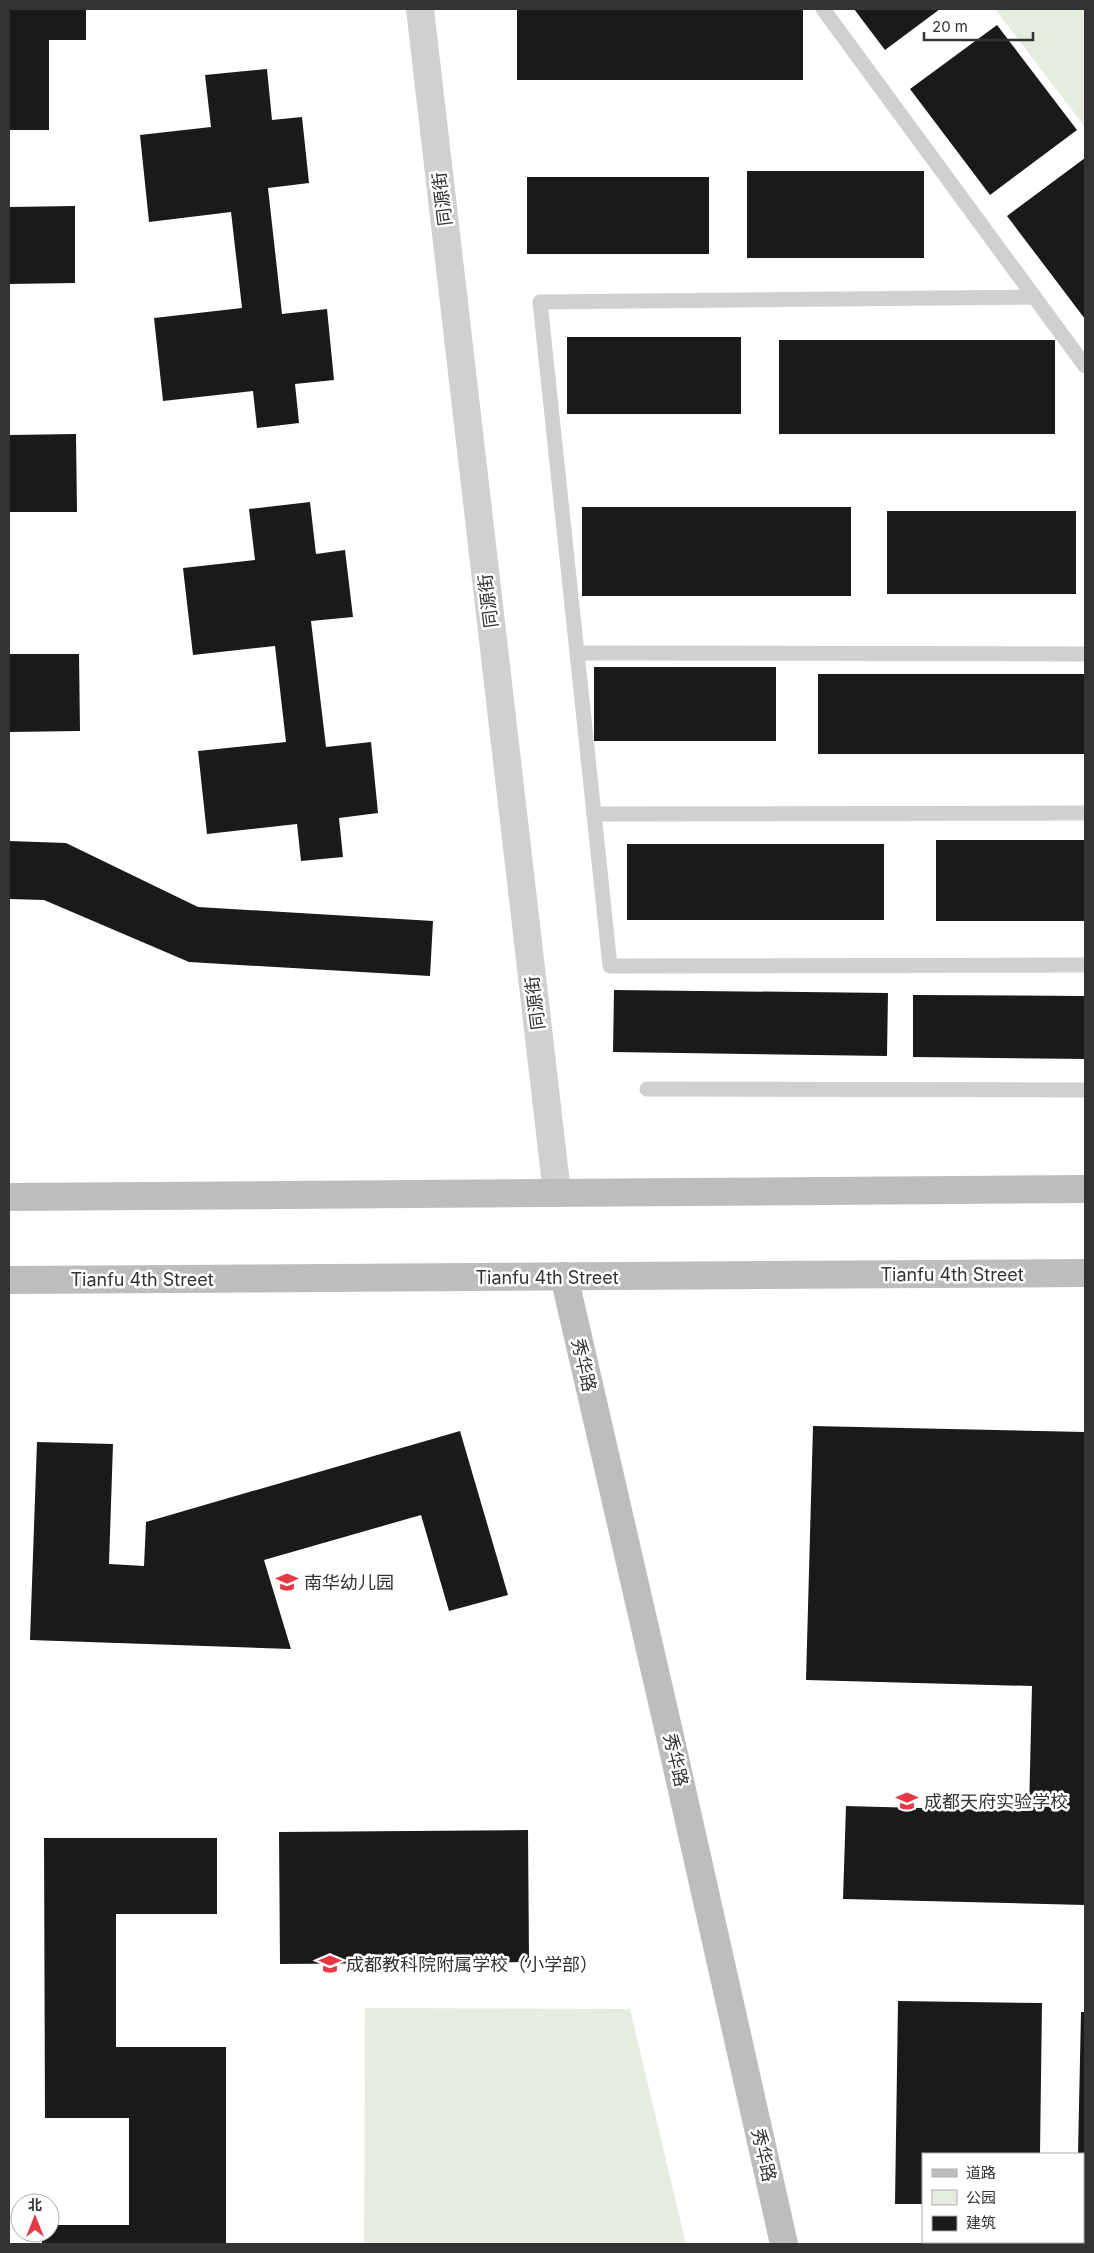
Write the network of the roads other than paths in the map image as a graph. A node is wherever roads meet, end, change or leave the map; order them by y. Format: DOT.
graph roads {
  1 [pos="420,9"];
  2 [pos="823,9"];
  3 [pos="1034,297"];
  4 [pos="1085,366"];
  5 [pos="577,654"];
  6 [pos="1085,654"];
  7 [pos="1085,813"];
  8 [pos="594,814"];
  9 [pos="1085,965"];
  10 [pos="647,1089"];
  11 [pos="1085,1090"];
  12 [pos="1085,1190"];
  13 [pos="556,1193"];
  14 [pos="9,1197"];
  15 [pos="1085,1273"];
  16 [pos="564,1276"];
  17 [pos="9,1280"];
  18 [pos="784,2244"];
  1 -- 13 [label="street, 同源街"];
  2 -- 3 [label="lane"];
  3 -- 4 [label="lane"];
  3 -- 5 [label="lane"];
  5 -- 6 [label="lane"];
  5 -- 8 [label="lane"];
  7 -- 8 [label="lane"];
  8 -- 9 [label="lane"];
  10 -- 11 [label="lane"];
  12 -- 13 [label="main road"];
  13 -- 14 [label="main road"];
  15 -- 16 [label="main road, Tianfu 4th Street"];
  16 -- 17 [label="main road, Tianfu 4th Street"];
  16 -- 18 [label="main road, 秀华路"];
}
